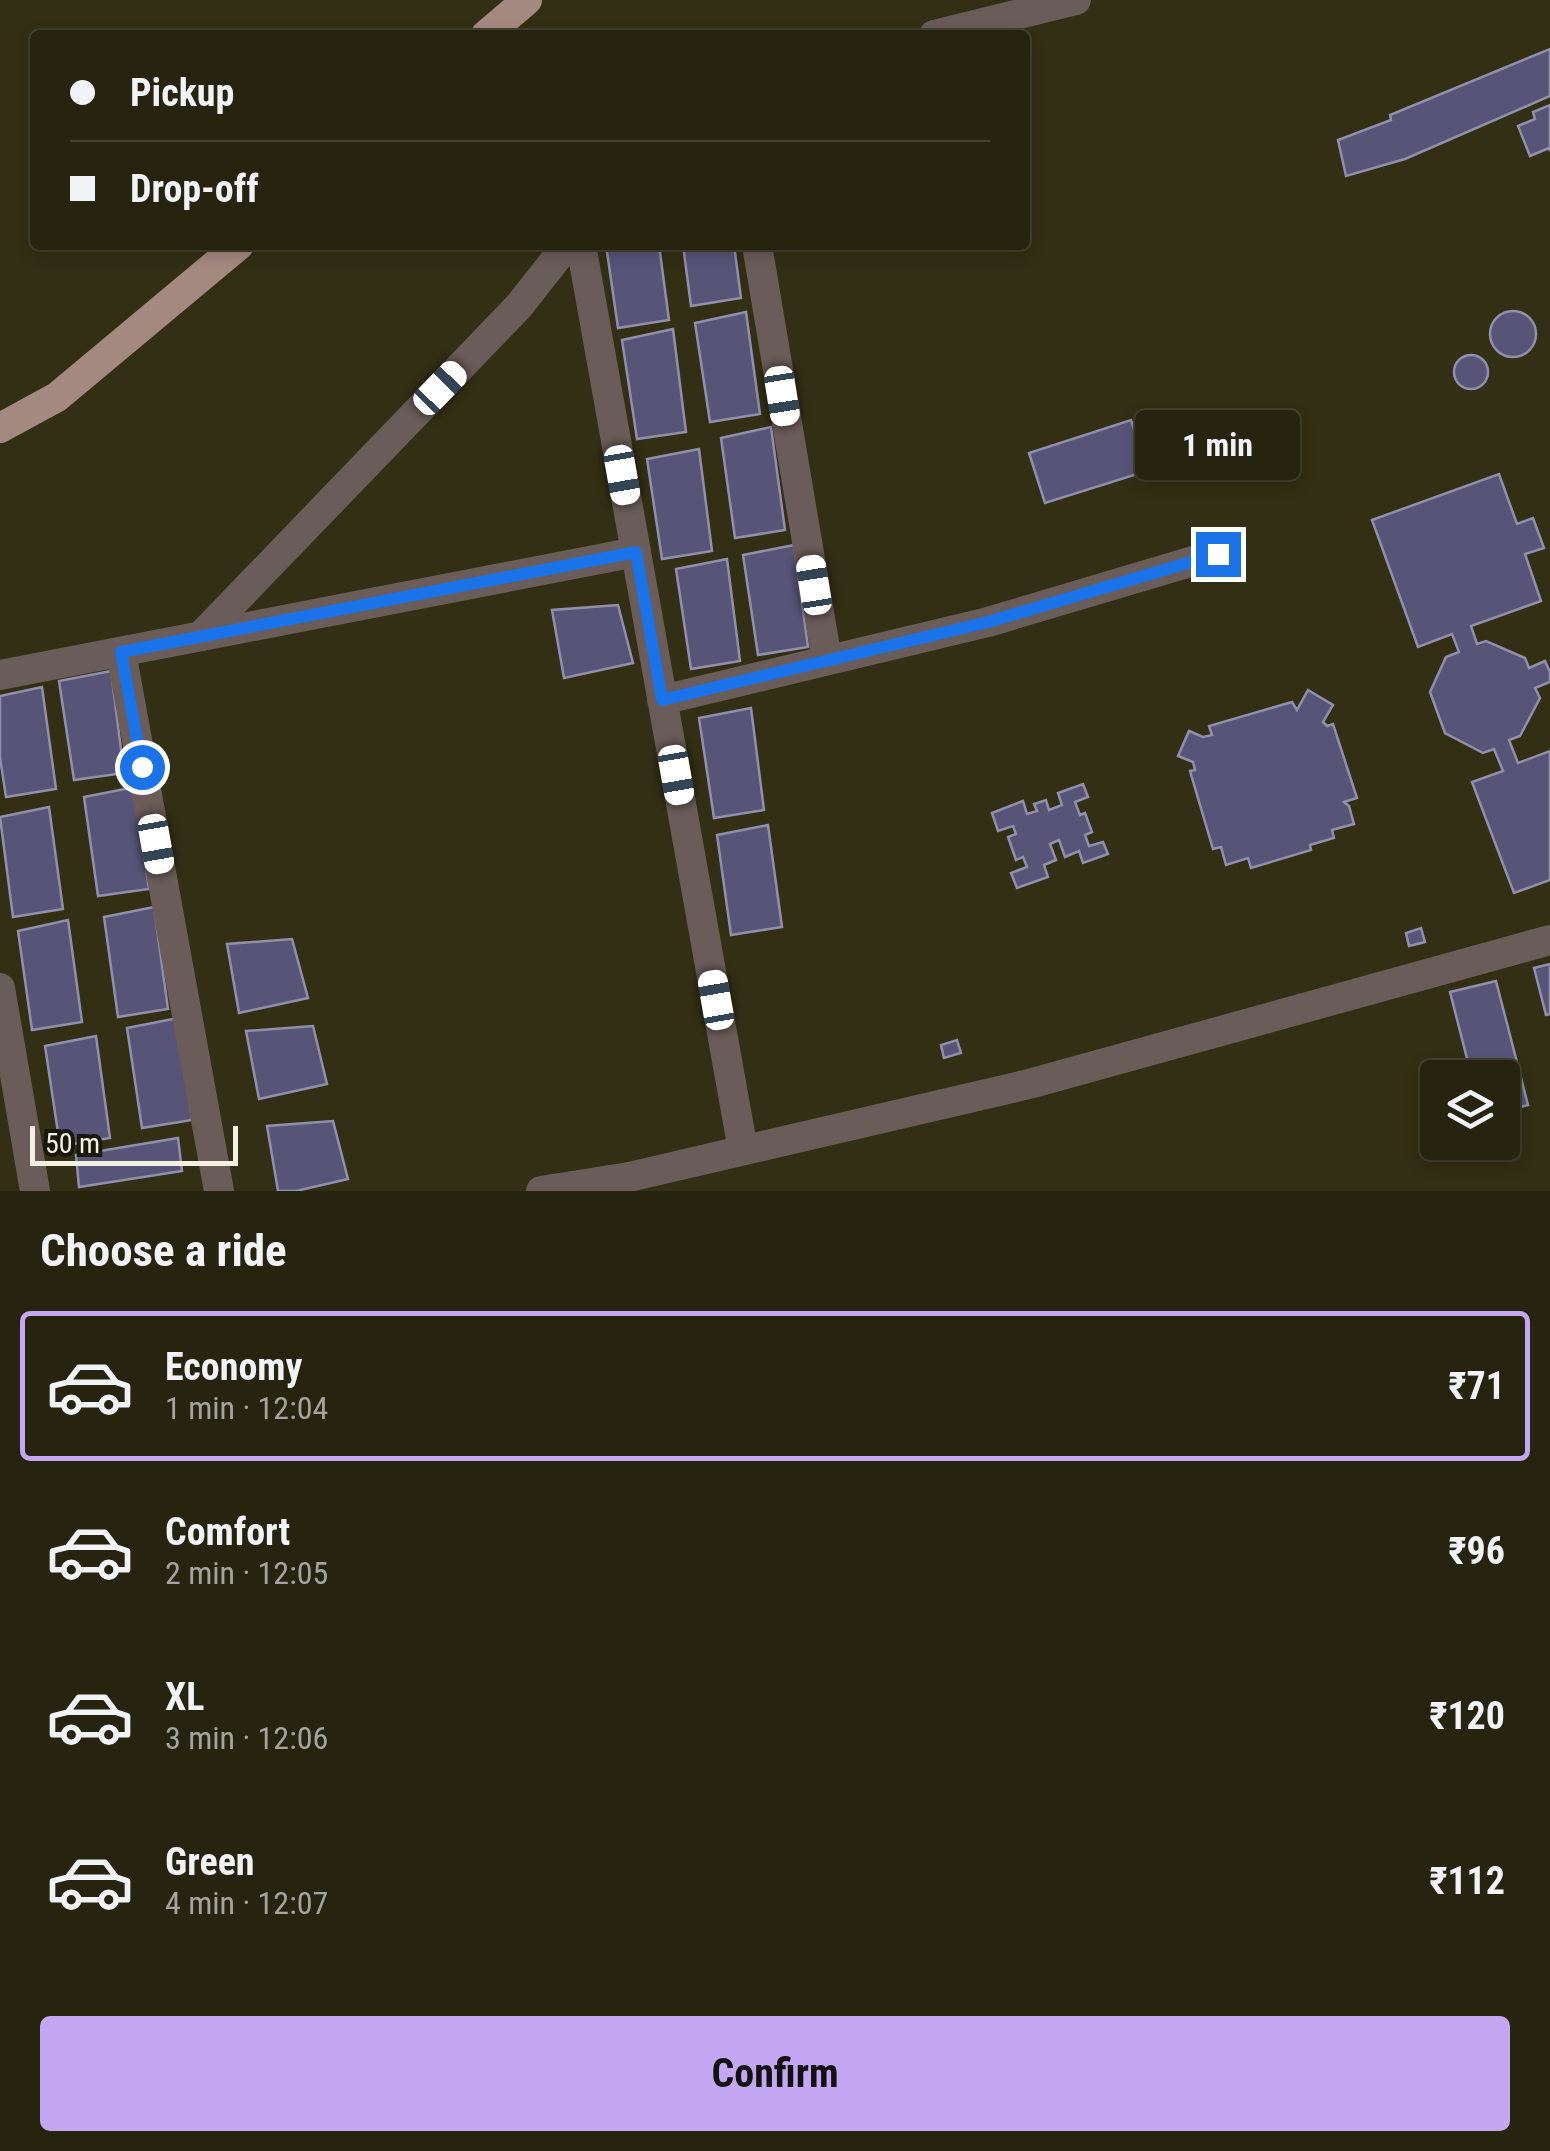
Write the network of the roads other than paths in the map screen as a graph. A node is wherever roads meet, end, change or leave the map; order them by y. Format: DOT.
graph roads {
  1 [pos="528,0"];
  2 [pos="1076,0"];
  3 [pos="492,30"];
  4 [pos="954,30"];
  5 [pos="233,250"];
  6 [pos="564,250"];
  7 [pos="582,250"];
  8 [pos="758,250"];
  9 [pos="0,428"];
  10 [pos="636,552"];
  11 [pos="1218,554"];
  12 [pos="201,636"];
  13 [pos="121,652"];
  14 [pos="827,660"];
  15 [pos="0,675"];
  16 [pos="662,700"];
  17 [pos="1550,940"];
  18 [pos="0,988"];
  19 [pos="743,1150"];
  20 [pos="36,1191"];
  21 [pos="219,1191"];
  22 [pos="541,1191"];
  1 -- 3 [label="main road"];
  2 -- 4 [label="street"];
  5 -- 9 [label="main road"];
  6 -- 12 [label="street"];
  7 -- 10 [label="street"];
  8 -- 14 [label="street"];
  10 -- 12 [label="street"];
  10 -- 16 [label="street"];
  11 -- 14 [label="street"];
  12 -- 13 [label="street"];
  13 -- 15 [label="street"];
  13 -- 21 [label="street"];
  14 -- 16 [label="street"];
  16 -- 19 [label="street"];
  17 -- 19 [label="street"];
  18 -- 20 [label="street"];
  19 -- 22 [label="street"];
}
